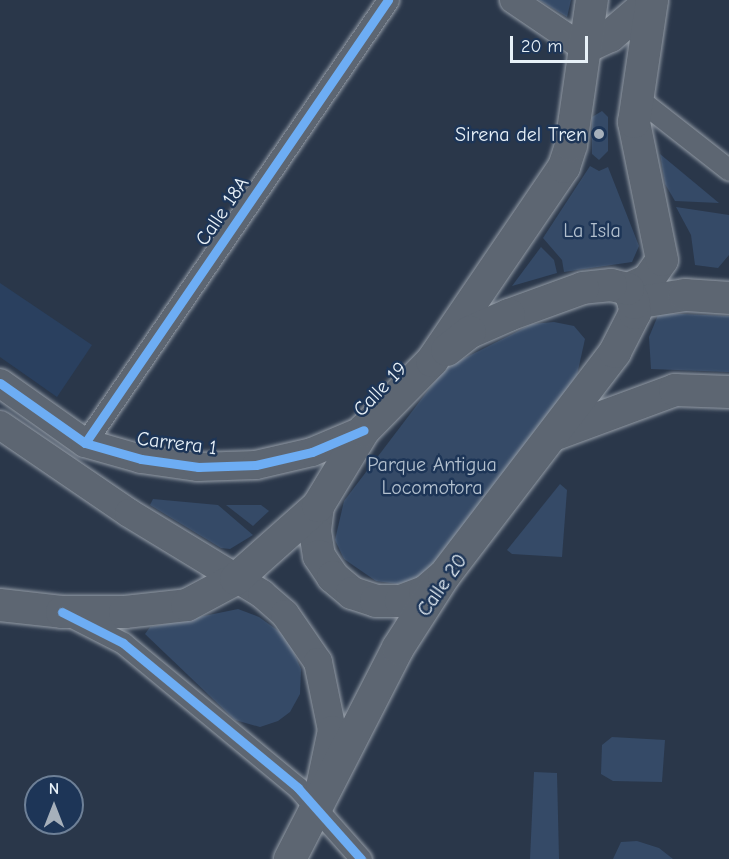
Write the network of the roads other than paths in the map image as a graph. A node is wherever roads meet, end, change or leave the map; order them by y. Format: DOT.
graph roads {
  1 [pos="388,0"];
  2 [pos="513,0"];
  3 [pos="592,0"];
  4 [pos="652,0"];
  5 [pos="584,48"];
  6 [pos="636,96"];
  7 [pos="729,170"];
  8 [pos="662,260"];
  9 [pos="685,295"];
  10 [pos="729,298"];
  11 [pos="630,308"];
  12 [pos="432,361"];
  13 [pos="0,383"];
  14 [pos="729,392"];
  15 [pos="0,425"];
  16 [pos="364,430"];
  17 [pos="552,436"];
  18 [pos="85,443"];
  19 [pos="318,506"];
  20 [pos="444,576"];
  21 [pos="236,579"];
  22 [pos="4,610"];
  23 [pos="62,612"];
  24 [pos="315,808"];
  25 [pos="290,859"];
  26 [pos="361,859"];
  1 -- 18 [label="street, Calle 18A"];
  2 -- 5 [label="street"];
  3 -- 5 [label="main road, Calle 19"];
  4 -- 5 [label="main road"];
  4 -- 6 [label="main road"];
  5 -- 12 [label="main road, Calle 19"];
  6 -- 7 [label="street"];
  6 -- 8 [label="main road"];
  8 -- 9 [label="main road"];
  8 -- 11 [label="main road"];
  9 -- 10 [label="main road"];
  9 -- 11 [label="main road"];
  11 -- 12 [label="main road"];
  11 -- 17 [label="main road, Calle 20"];
  12 -- 16 [label="main road, Calle 19"];
  13 -- 18 [label="main road, Carrera 1"];
  14 -- 17 [label="main road"];
  15 -- 21 [label="main road"];
  16 -- 18 [label="main road, Carrera 1"];
  16 -- 19 [label="main road, Calle 19"];
  17 -- 20 [label="main road, Calle 20"];
  19 -- 20 [label="main road"];
  19 -- 21 [label="main road, Calle 19"];
  20 -- 24 [label="main road, Calle 20"];
  21 -- 23 [label="main road, Calle 19"];
  21 -- 24 [label="main road"];
  22 -- 23 [label="main road, Calle 19"];
  23 -- 24 [label="street"];
  24 -- 25 [label="main road, Calle 20"];
  24 -- 26 [label="street"];
}
